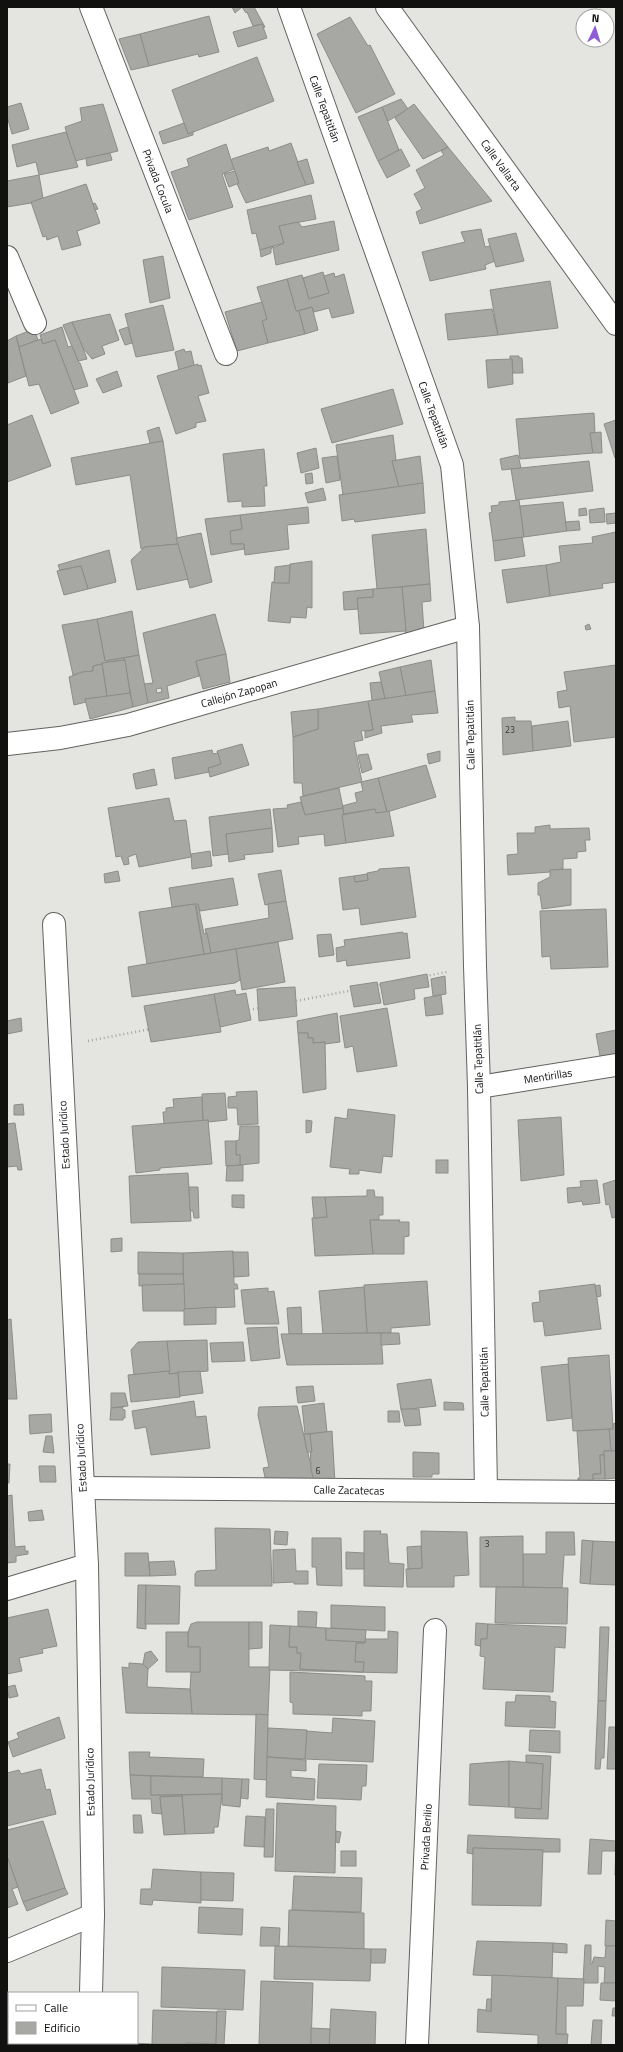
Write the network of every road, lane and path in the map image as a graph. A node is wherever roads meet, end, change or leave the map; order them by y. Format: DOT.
graph roads {
  1 [pos="91,7"];
  2 [pos="289,7"];
  3 [pos="387,7"];
  4 [pos="7,256"];
  5 [pos="35,323"];
  6 [pos="616,324"];
  7 [pos="226,354"];
  8 [pos="468,627"];
  9 [pos="7,744"];
  10 [pos="54,924"];
  11 [pos="475,966"];
  12 [pos="60,1047"];
  13 [pos="616,1065"];
  14 [pos="479,1087"];
  15 [pos="83,1488"];
  16 [pos="486,1491"];
  17 [pos="616,1492"];
  18 [pos="87,1564"];
  19 [pos="7,1589"];
  20 [pos="435,1630"];
  21 [pos="93,1916"];
  22 [pos="7,1951"];
  23 [pos="91,1992"];
  24 [pos="417,2045"];
  1 -- 7 [label="street, Privada Cocula"];
  2 -- 8 [label="street, Calle Tepatitlán"];
  3 -- 6 [label="street, Calle Vallarta"];
  4 -- 5 [label="street"];
  8 -- 9 [label="street, Callejón Zapopan"];
  8 -- 11 [label="street, Calle Tepatitlán"];
  10 -- 12 [label="street, Estado Jurídico"];
  11 -- 12 [label="path"];
  11 -- 14 [label="street, Calle Tepatitlán"];
  12 -- 15 [label="street, Estado Jurídico"];
  13 -- 14 [label="street, Mentirillas"];
  14 -- 16 [label="street, Calle Tepatitlán"];
  15 -- 16 [label="street, Calle Zacatecas"];
  15 -- 18 [label="street, Estado Jurídico"];
  16 -- 17 [label="street, Calle Zacatecas"];
  18 -- 19 [label="street"];
  18 -- 21 [label="street, Estado Jurídico"];
  20 -- 24 [label="street, Privada Berilio"];
  21 -- 22 [label="street"];
  21 -- 23 [label="street, Estado Jurídico"];
}
